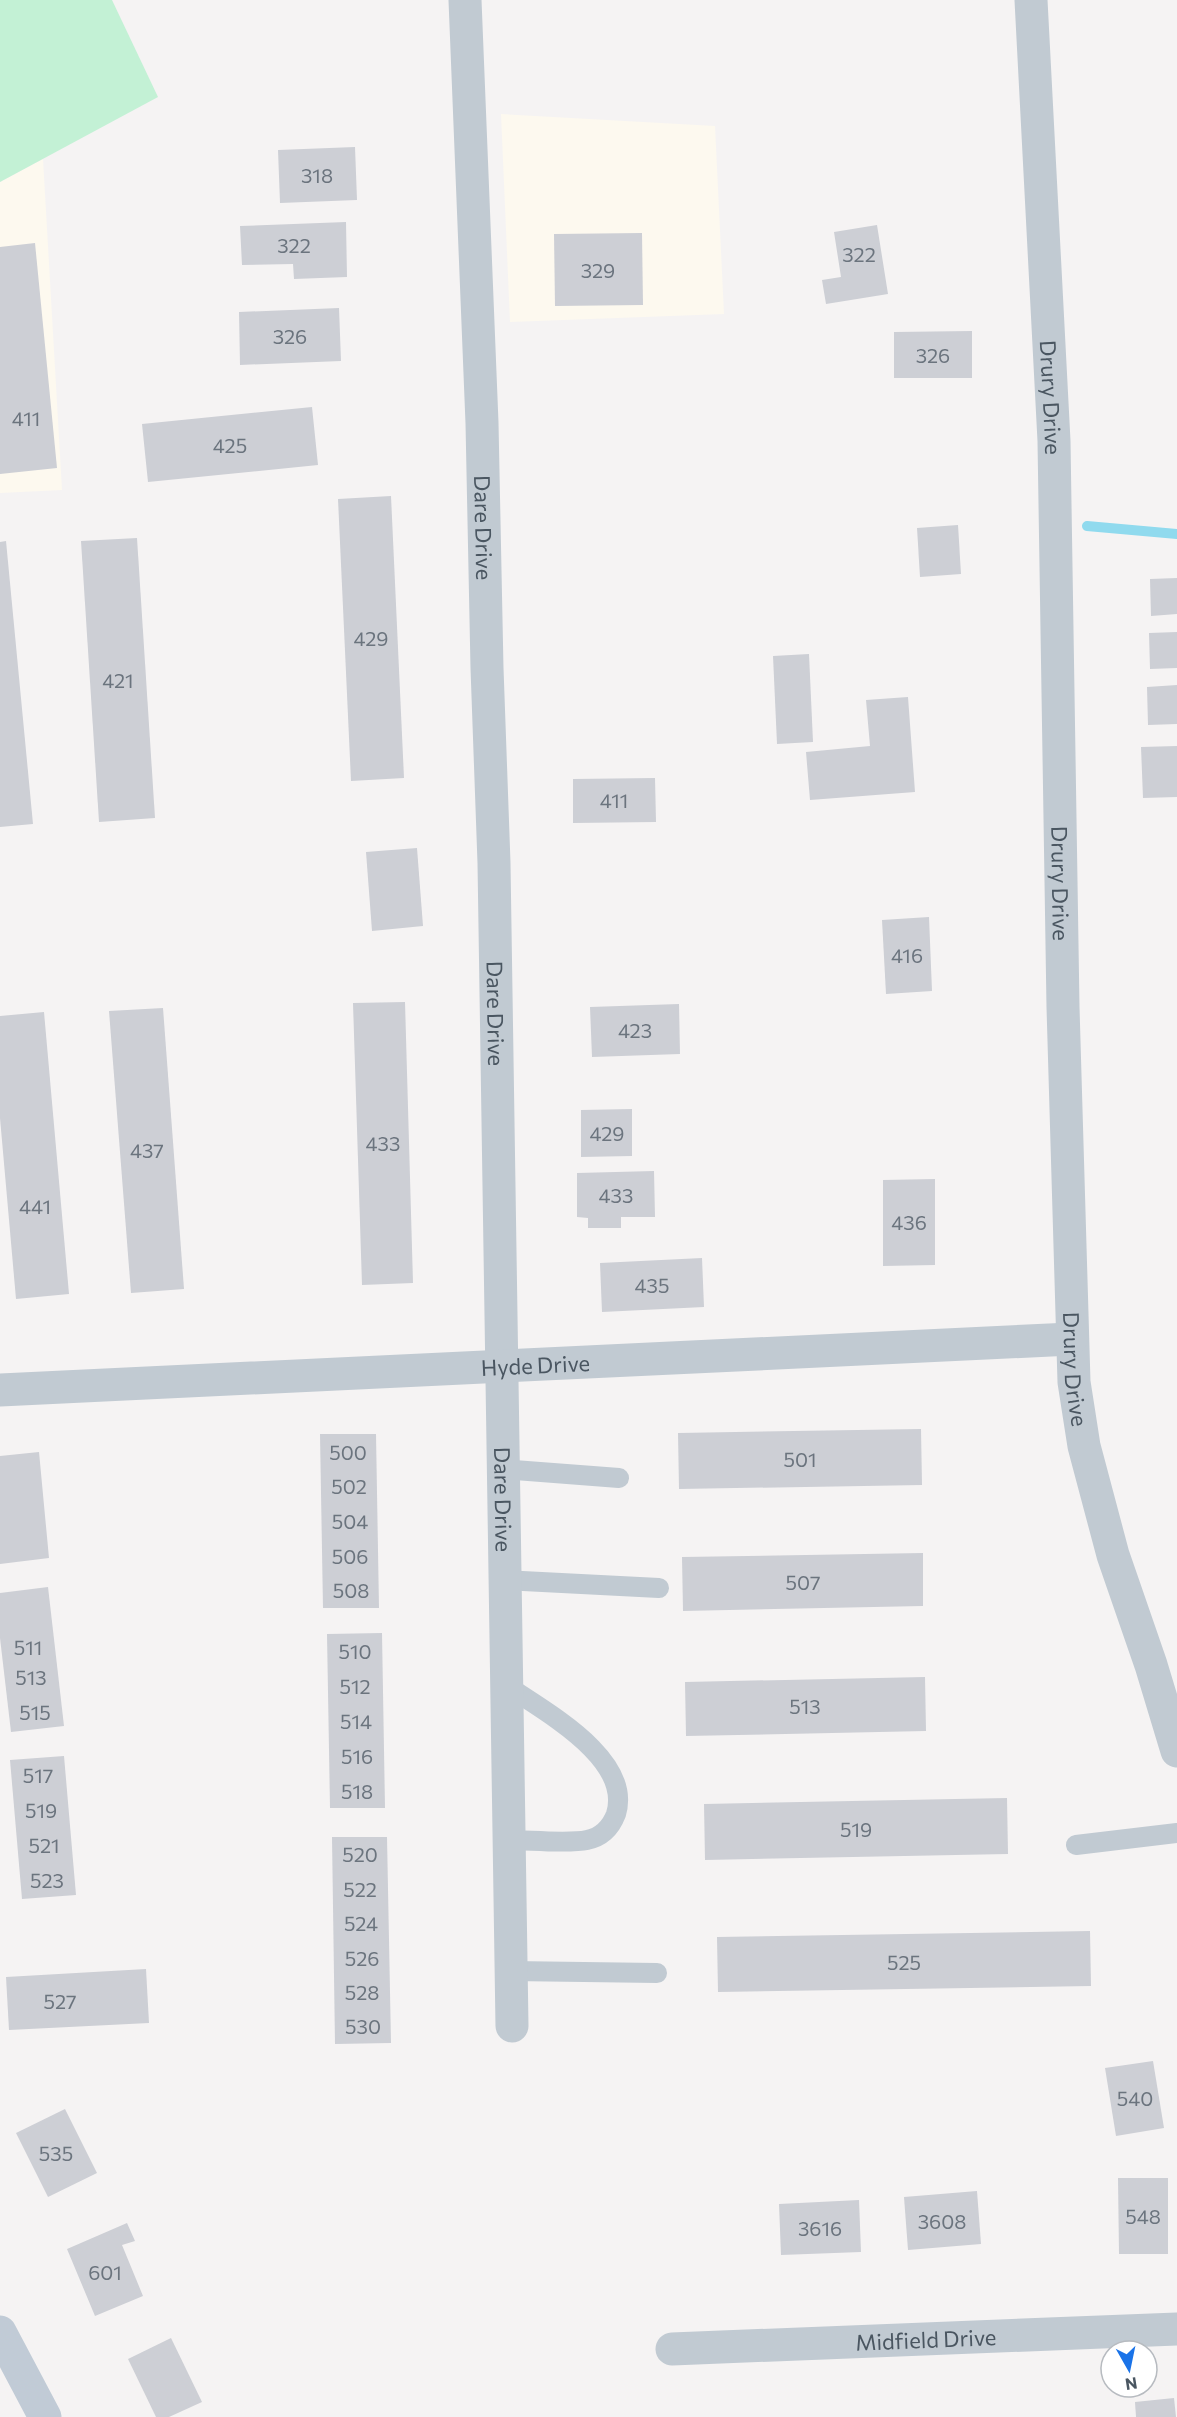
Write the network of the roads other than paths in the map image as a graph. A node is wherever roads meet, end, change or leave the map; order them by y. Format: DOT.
graph roads {
  1 [pos="465,0"];
  2 [pos="1031,0"];
  3 [pos="1071,1340"];
  4 [pos="501,1366"];
  5 [pos="0,1390"];
  6 [pos="502,1469"];
  7 [pos="619,1478"];
  8 [pos="504,1580"];
  9 [pos="659,1588"];
  10 [pos="506,1685"];
  11 [pos="1177,1751"];
  12 [pos="1177,1833"];
  13 [pos="508,1840"];
  14 [pos="1076,1845"];
  15 [pos="511,1971"];
  16 [pos="657,1973"];
  17 [pos="512,2026"];
  18 [pos="1177,2329"];
  19 [pos="0,2332"];
  20 [pos="672,2349"];
  21 [pos="45,2417"];
  1 -- 4 [label="street, Dare Drive"];
  2 -- 3 [label="street, Drury Drive"];
  3 -- 4 [label="street, Hyde Drive"];
  3 -- 11 [label="street, Drury Drive"];
  4 -- 5 [label="street, Hyde Drive"];
  4 -- 6 [label="street, Dare Drive"];
  6 -- 7 [label="lane"];
  6 -- 8 [label="street, Dare Drive"];
  8 -- 9 [label="lane"];
  8 -- 10 [label="street, Dare Drive"];
  10 -- 13 [label="street, Dare Drive"];
  10 -- 13 [label="lane"];
  12 -- 14 [label="lane"];
  13 -- 15 [label="street, Dare Drive"];
  15 -- 16 [label="lane"];
  15 -- 17 [label="street, Dare Drive"];
  18 -- 20 [label="street, Midfield Drive"];
  19 -- 21 [label="street"];
}
